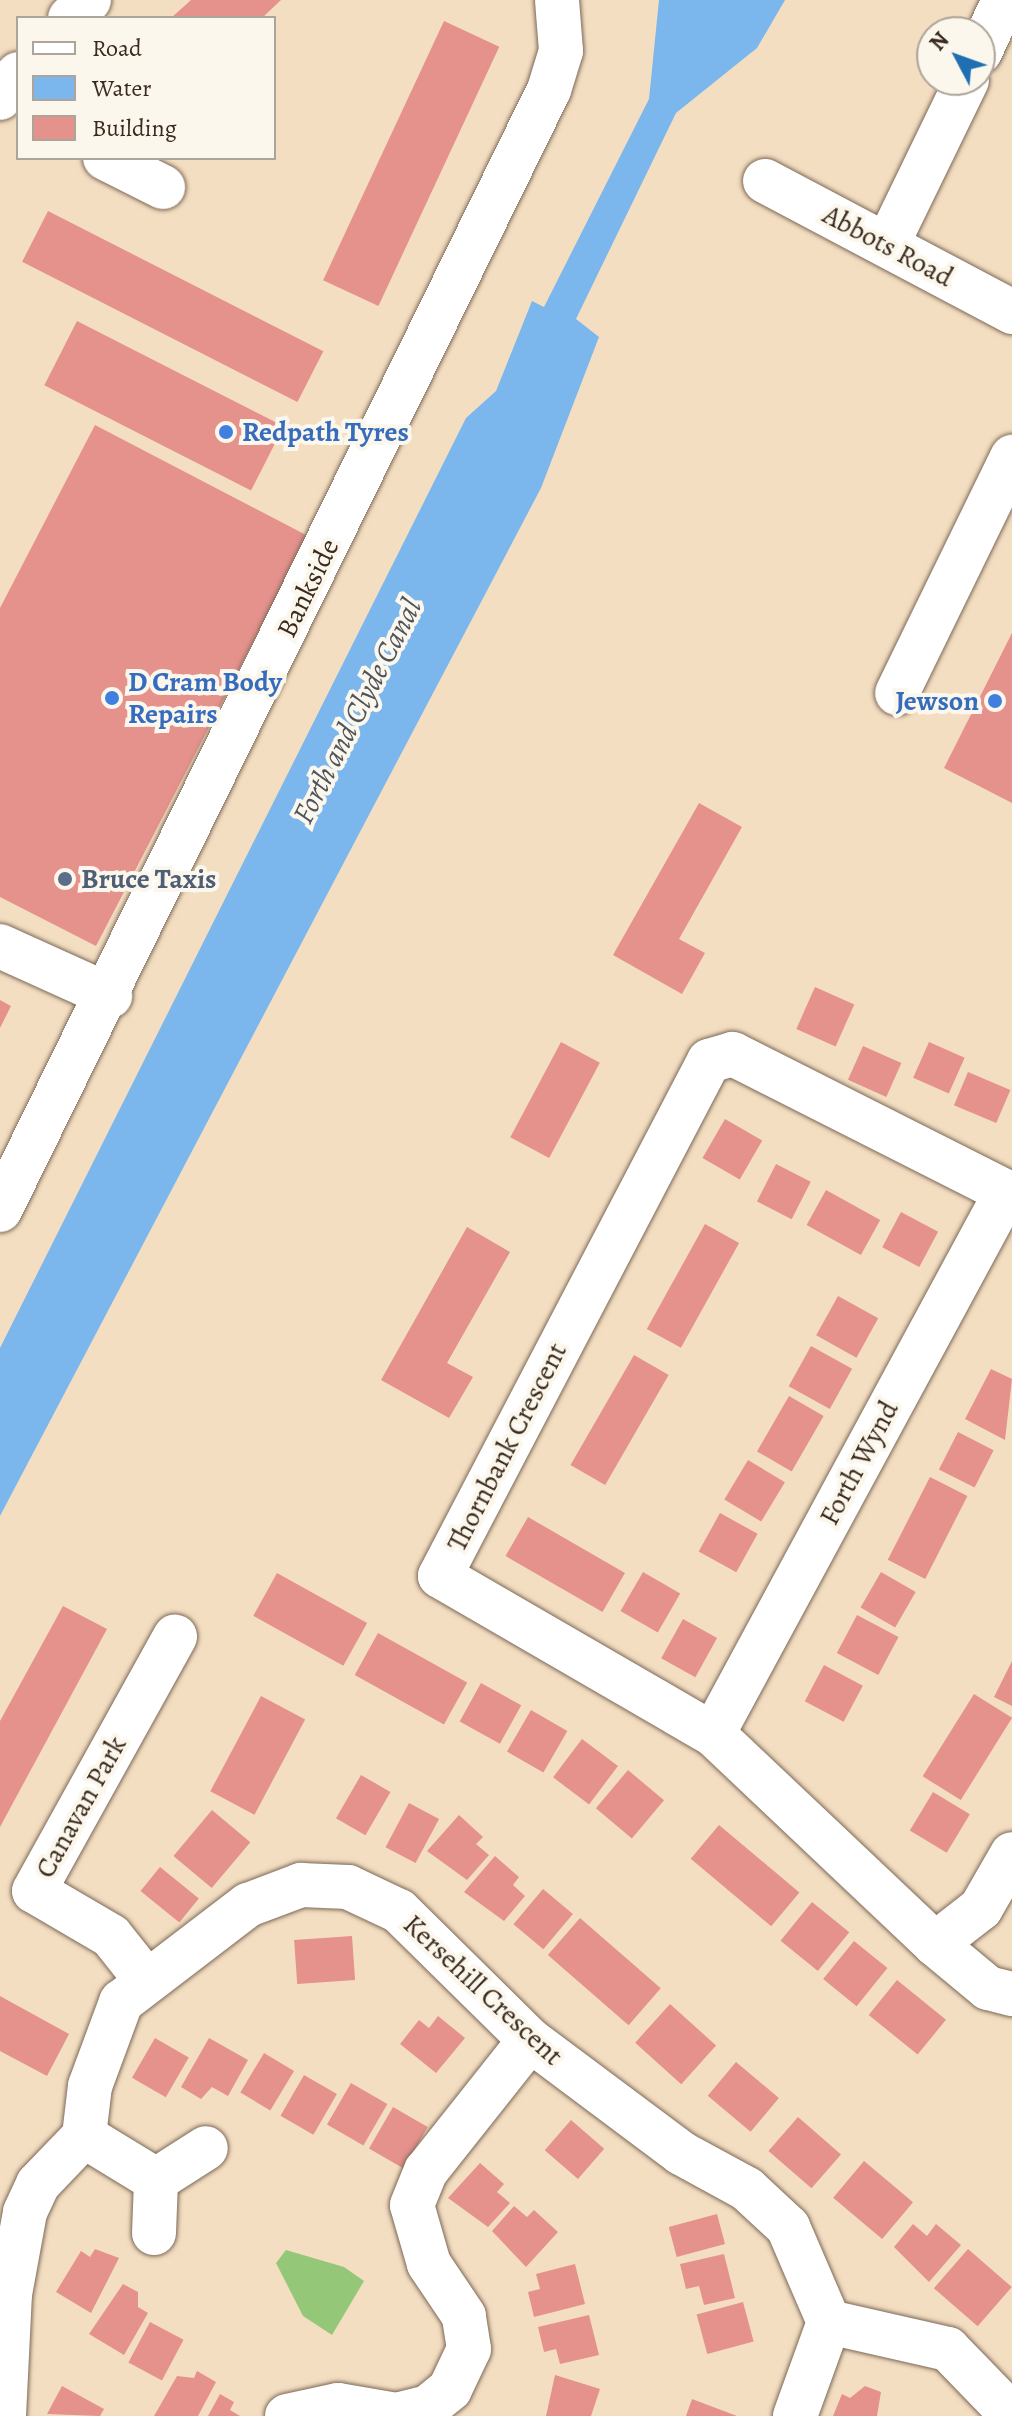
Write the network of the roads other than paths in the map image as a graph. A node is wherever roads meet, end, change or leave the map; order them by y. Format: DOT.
graph roads {
  1 [pos="89,0"];
  2 [pos="567,5"];
  3 [pos="72,16"];
  4 [pos="16,77"];
  5 [pos="959,96"];
  6 [pos="0,98"];
  7 [pos="109,160"];
  8 [pos="765,181"];
  9 [pos="163,187"];
  10 [pos="887,245"];
  11 [pos="1012,312"];
  12 [pos="1012,457"];
  13 [pos="897,693"];
  14 [pos="0,946"];
  15 [pos="110,996"];
  16 [pos="733,1054"];
  17 [pos="1009,1193"];
  18 [pos="0,1210"];
  19 [pos="175,1637"];
  20 [pos="713,1734"];
  21 [pos="1012,1854"];
  22 [pos="935,1944"];
  23 [pos="146,1980"];
  24 [pos="1012,1994"];
  25 [pos="530,2040"];
  26 [pos="84,2136"];
  27 [pos="206,2148"];
  28 [pos="156,2180"];
  29 [pos="154,2233"];
  30 [pos="5,2293"];
  31 [pos="829,2322"];
  32 [pos="1012,2415"];
  33 [pos="4,2416"];
  34 [pos="287,2416"];
  35 [pos="795,2416"];
  1 -- 3 [label="street"];
  2 -- 15 [label="street, Bankside"];
  4 -- 6 [label="street"];
  5 -- 10 [label="street"];
  7 -- 9 [label="street"];
  8 -- 10 [label="street, Abbots Road"];
  10 -- 11 [label="street, Abbots Road"];
  12 -- 13 [label="street"];
  14 -- 15 [label="street"];
  15 -- 18 [label="street, Bankside"];
  16 -- 17 [label="street, Forth Wynd"];
  16 -- 20 [label="street, Thornbank Crescent"];
  17 -- 20 [label="street, Forth Wynd"];
  19 -- 23 [label="street, Canavan Park"];
  20 -- 22 [label="street"];
  21 -- 22 [label="street"];
  22 -- 24 [label="street"];
  23 -- 25 [label="street, Kersehill Crescent"];
  23 -- 26 [label="street, Kersehill Crescent"];
  25 -- 31 [label="street, Kersehill Crescent"];
  25 -- 34 [label="street"];
  26 -- 28 [label="street"];
  26 -- 30 [label="street"];
  27 -- 28 [label="street"];
  28 -- 29 [label="street"];
  30 -- 33 [label="street"];
  31 -- 32 [label="street"];
  31 -- 35 [label="street"];
}
